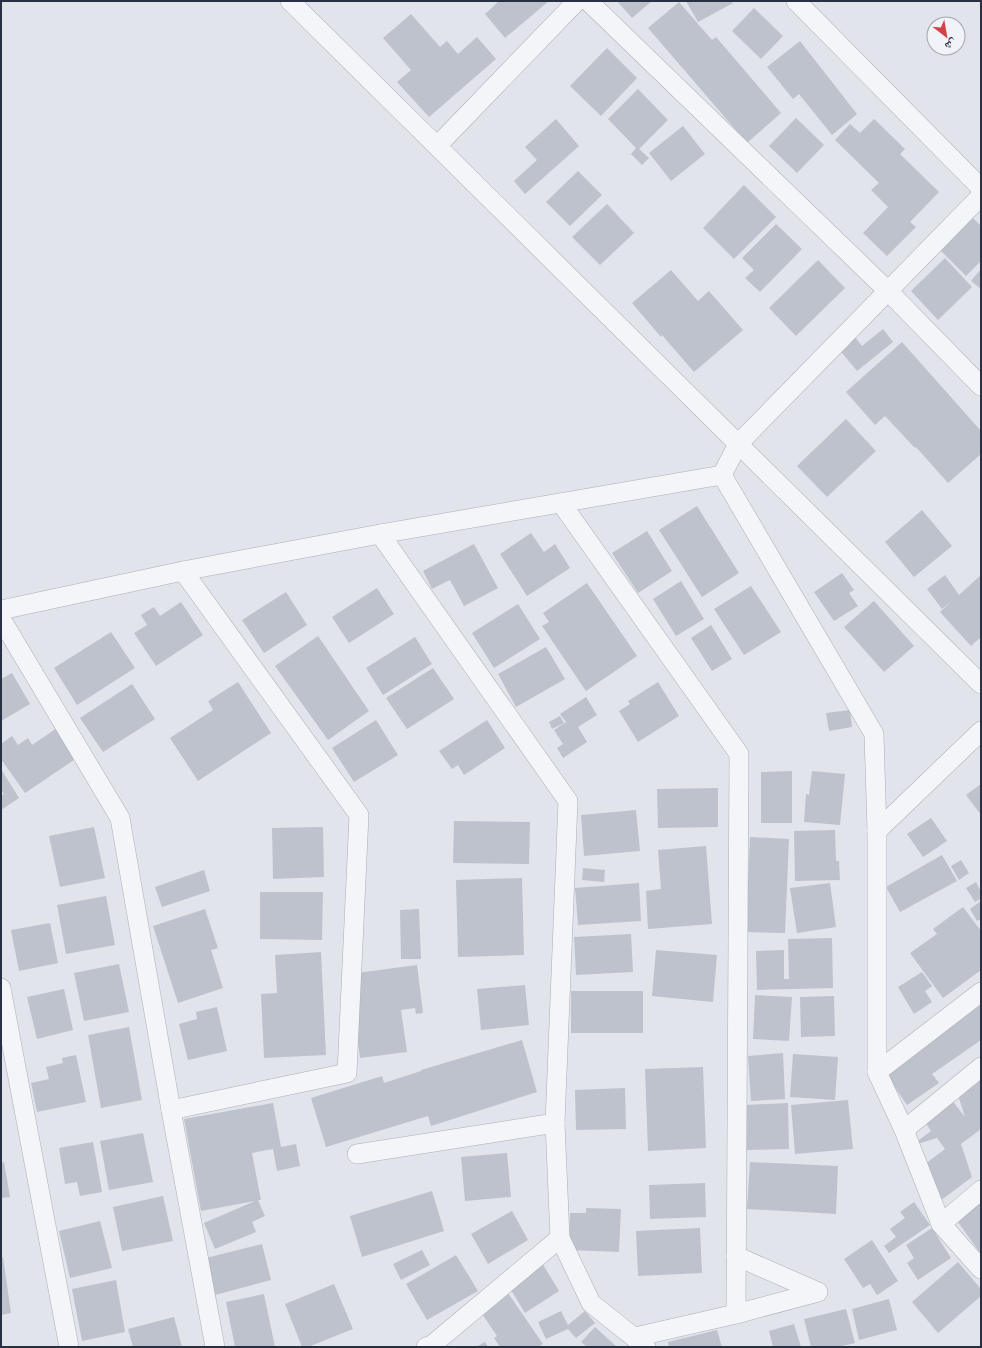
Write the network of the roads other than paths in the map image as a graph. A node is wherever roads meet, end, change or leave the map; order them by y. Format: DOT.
graph roads {
  1 [pos="290,1"];
  2 [pos="577,1"];
  3 [pos="588,1"];
  4 [pos="796,1"];
  5 [pos="437,146"];
  6 [pos="981,188"];
  7 [pos="981,196"];
  8 [pos="888,291"];
  9 [pos="981,386"];
  10 [pos="738,444"];
  11 [pos="722,475"];
  12 [pos="562,503"];
  13 [pos="380,534"];
  14 [pos="183,572"];
  15 [pos="1,610"];
  16 [pos="1,619"];
  17 [pos="981,684"];
  18 [pos="981,731"];
  19 [pos="877,831"];
  20 [pos="1,988"];
  21 [pos="981,992"];
  22 [pos="981,1067"];
  23 [pos="877,1072"];
  24 [pos="171,1110"];
  25 [pos="555,1123"];
  26 [pos="904,1130"];
  27 [pos="357,1154"];
  28 [pos="981,1190"];
  29 [pos="941,1224"];
  30 [pos="560,1238"];
  31 [pos="736,1256"];
  32 [pos="981,1269"];
  33 [pos="736,1314"];
  34 [pos="640,1342"];
  35 [pos="69,1347"];
  36 [pos="215,1347"];
  37 [pos="426,1347"];
  1 -- 5 [label="street"];
  2 -- 5 [label="street"];
  3 -- 8 [label="street"];
  4 -- 6 [label="street"];
  5 -- 10 [label="street"];
  7 -- 8 [label="street"];
  8 -- 9 [label="street"];
  8 -- 10 [label="street"];
  10 -- 11 [label="street"];
  10 -- 17 [label="street"];
  11 -- 12 [label="street"];
  11 -- 19 [label="street"];
  12 -- 13 [label="street"];
  12 -- 31 [label="street"];
  13 -- 14 [label="street"];
  13 -- 25 [label="street"];
  14 -- 15 [label="street"];
  14 -- 24 [label="street"];
  16 -- 24 [label="street"];
  18 -- 19 [label="street"];
  19 -- 23 [label="street"];
  20 -- 35 [label="street"];
  21 -- 23 [label="street"];
  22 -- 26 [label="street"];
  23 -- 26 [label="street"];
  24 -- 36 [label="street"];
  25 -- 27 [label="street"];
  25 -- 30 [label="street"];
  26 -- 29 [label="street"];
  28 -- 29 [label="street"];
  29 -- 32 [label="street"];
  30 -- 34 [label="street"];
  30 -- 37 [label="street"];
  31 -- 33 [label="street"];
  31 -- 33 [label="street"];
  33 -- 34 [label="street"];
}
